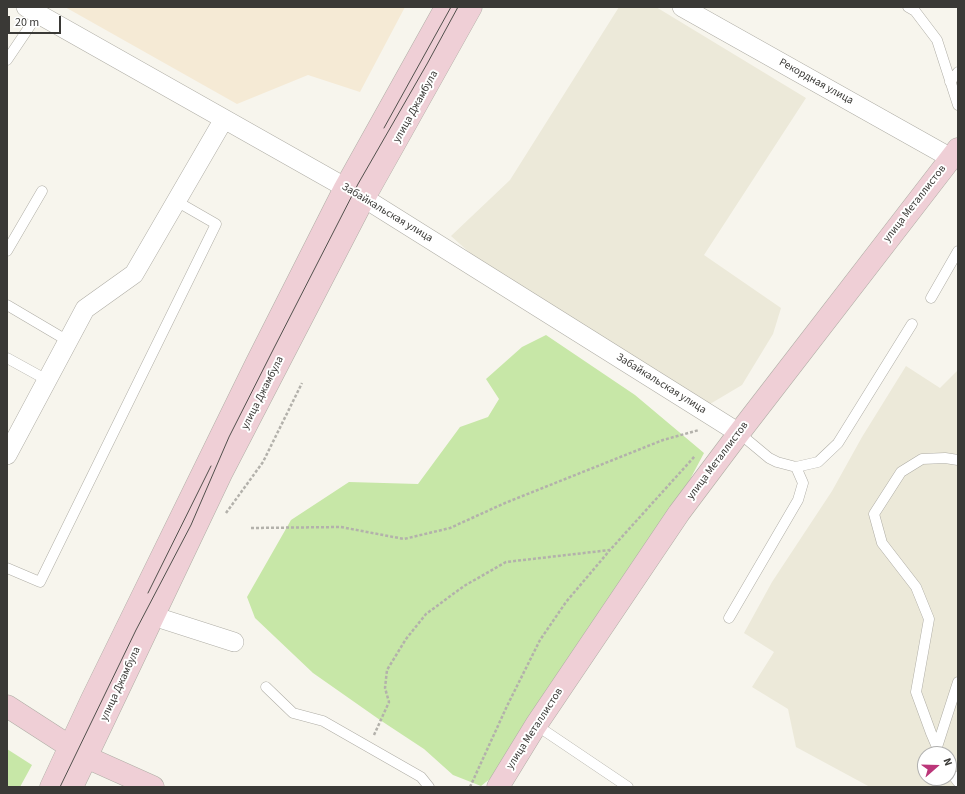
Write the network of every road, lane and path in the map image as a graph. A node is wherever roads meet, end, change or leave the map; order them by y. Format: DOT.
graph roads {
  1 [pos="446,7"];
  2 [pos="471,7"];
  3 [pos="682,7"];
  4 [pos="908,7"];
  5 [pos="32,10"];
  6 [pos="7,60"];
  7 [pos="958,72"];
  8 [pos="950,82"];
  9 [pos="958,105"];
  10 [pos="224,119"];
  11 [pos="956,158"];
  12 [pos="345,188"];
  13 [pos="42,191"];
  14 [pos="364,198"];
  15 [pos="176,201"];
  16 [pos="7,251"];
  17 [pos="958,251"];
  18 [pos="932,298"];
  19 [pos="7,304"];
  20 [pos="912,324"];
  21 [pos="68,341"];
  22 [pos="7,358"];
  23 [pos="47,380"];
  24 [pos="302,383"];
  25 [pos="733,429"];
  26 [pos="699,451"];
  27 [pos="7,455"];
  28 [pos="958,460"];
  29 [pos="796,467"];
  30 [pos="222,518"];
  31 [pos="251,528"];
  32 [pos="610,550"];
  33 [pos="7,568"];
  34 [pos="153,616"];
  35 [pos="729,618"];
  36 [pos="234,642"];
  37 [pos="958,682"];
  38 [pos="266,687"];
  39 [pos="7,706"];
  40 [pos="536,726"];
  41 [pos="936,746"];
  42 [pos="940,746"];
  43 [pos="369,747"];
  44 [pos="78,753"];
  45 [pos="51,787"];
  46 [pos="72,787"];
  47 [pos="152,787"];
  48 [pos="429,787"];
  49 [pos="470,787"];
  50 [pos="498,787"];
  51 [pos="628,787"];
  1 -- 12 [label="street, улица Джамбула"];
  2 -- 14 [label="street, улица Джамбула"];
  3 -- 11 [label="street, Рекордная улица"];
  4 -- 8 [label="lane"];
  5 -- 6 [label="lane"];
  5 -- 10 [label="street, Забайкальская улица"];
  7 -- 8 [label="lane"];
  8 -- 9 [label="lane"];
  10 -- 12 [label="street, Забайкальская улица"];
  10 -- 15 [label="street"];
  11 -- 25 [label="street, улица Металлистов"];
  12 -- 14 [label="street, Забайкальская улица"];
  12 -- 44 [label="street, улица Джамбула"];
  13 -- 16 [label="lane"];
  14 -- 25 [label="street, Забайкальская улица"];
  14 -- 34 [label="street, улица Джамбула"];
  15 -- 21 [label="street"];
  15 -- 33 [label="lane"];
  17 -- 18 [label="lane"];
  19 -- 21 [label="lane"];
  20 -- 29 [label="lane"];
  21 -- 23 [label="street"];
  22 -- 23 [label="lane"];
  23 -- 27 [label="street"];
  24 -- 30 [label="path"];
  25 -- 29 [label="lane"];
  25 -- 31 [label="path"];
  25 -- 40 [label="street, улица Металлистов"];
  26 -- 32 [label="path"];
  28 -- 41 [label="lane"];
  29 -- 35 [label="lane"];
  32 -- 43 [label="path"];
  32 -- 49 [label="path"];
  34 -- 36 [label="street"];
  34 -- 44 [label="street, улица Джамбула"];
  37 -- 42 [label="lane"];
  38 -- 43 [label="lane"];
  39 -- 44 [label="street"];
  40 -- 50 [label="street, улица Металлистов"];
  40 -- 51 [label="lane"];
  43 -- 48 [label="lane"];
  44 -- 45 [label="street, улица Джамбула"];
  44 -- 46 [label="street, улица Джамбула"];
  44 -- 47 [label="street"];
}
